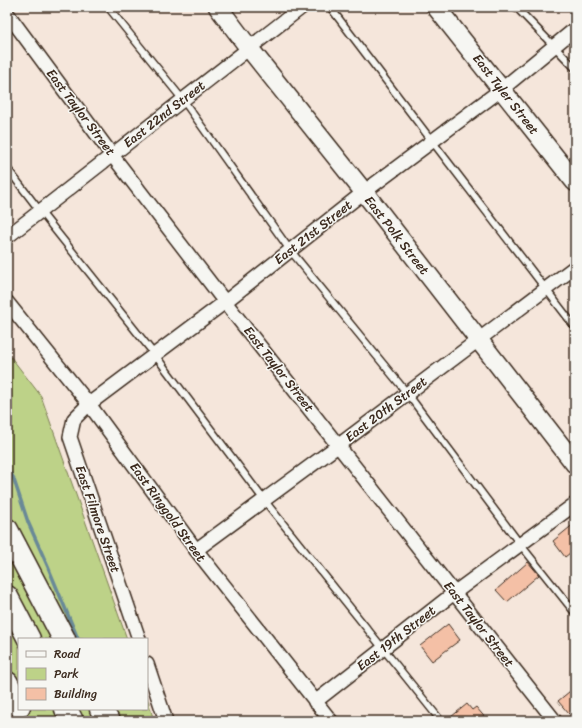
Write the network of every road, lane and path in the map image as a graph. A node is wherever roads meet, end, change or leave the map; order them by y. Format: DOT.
graph roads {
  1 [pos="108,7"];
  2 [pos="218,7"];
  3 [pos="302,7"];
  4 [pos="330,7"];
  5 [pos="436,7"];
  6 [pos="516,7"];
  7 [pos="7,13"];
  8 [pos="575,29"];
  9 [pos="554,46"];
  10 [pos="249,48"];
  11 [pos="575,68"];
  12 [pos="502,89"];
  13 [pos="183,100"];
  14 [pos="432,141"];
  15 [pos="112,155"];
  16 [pos="7,168"];
  17 [pos="575,182"];
  18 [pos="364,192"];
  19 [pos="40,211"];
  20 [pos="7,237"];
  21 [pos="290,250"];
  22 [pos="575,267"];
  23 [pos="545,289"];
  24 [pos="7,302"];
  25 [pos="225,302"];
  26 [pos="575,327"];
  27 [pos="479,339"];
  28 [pos="155,355"];
  29 [pos="407,393"];
  30 [pos="89,404"];
  31 [pos="339,445"];
  32 [pos="575,464"];
  33 [pos="264,500"];
  34 [pos="575,504"];
  35 [pos="7,530"];
  36 [pos="520,544"];
  37 [pos="196,550"];
  38 [pos="454,593"];
  39 [pos="7,597"];
  40 [pos="575,613"];
  41 [pos="28,638"];
  42 [pos="63,638"];
  43 [pos="139,638"];
  44 [pos="383,648"];
  45 [pos="148,667"];
  46 [pos="7,683"];
  47 [pos="315,702"];
  48 [pos="18,704"];
  49 [pos="21,710"];
  50 [pos="66,710"];
  51 [pos="102,710"];
  52 [pos="27,721"];
  53 [pos="72,721"];
  54 [pos="108,721"];
  55 [pos="166,721"];
  56 [pos="331,721"];
  57 [pos="441,721"];
  58 [pos="556,721"];
  1 -- 13 [label="lane"];
  2 -- 10 [label="street, East Polk Street"];
  3 -- 10 [label="street, East 22nd Street"];
  4 -- 14 [label="lane"];
  5 -- 12 [label="street, East Tyler Street"];
  6 -- 9 [label="lane"];
  7 -- 15 [label="street, East Taylor Street"];
  8 -- 9 [label="street, East 21st Street"];
  9 -- 11 [label="lane"];
  9 -- 12 [label="street, East 21st Street"];
  10 -- 13 [label="street, East 22nd Street"];
  10 -- 18 [label="street, East Polk Street"];
  12 -- 14 [label="street, East 21st Street"];
  12 -- 17 [label="street, East Tyler Street"];
  13 -- 15 [label="street, East 22nd Street"];
  13 -- 21 [label="lane"];
  14 -- 18 [label="street, East 21st Street"];
  14 -- 23 [label="lane"];
  15 -- 19 [label="street, East 22nd Street"];
  15 -- 25 [label="street, East Taylor Street"];
  16 -- 19 [label="lane"];
  18 -- 21 [label="street, East 21st Street"];
  18 -- 27 [label="street, East Polk Street"];
  19 -- 20 [label="street, East 22nd Street"];
  19 -- 28 [label="lane"];
  21 -- 25 [label="street, East 21st Street"];
  21 -- 29 [label="lane"];
  22 -- 23 [label="street, East 20th Street"];
  23 -- 26 [label="lane"];
  23 -- 27 [label="street, East 20th Street"];
  24 -- 30 [label="street, East Ringgold Street"];
  25 -- 28 [label="street, East 21st Street"];
  25 -- 31 [label="street, East Taylor Street"];
  27 -- 29 [label="street, East 20th Street"];
  27 -- 32 [label="street, East Polk Street"];
  28 -- 30 [label="street, East 21st Street"];
  28 -- 33 [label="lane"];
  29 -- 31 [label="street, East 20th Street"];
  29 -- 36 [label="lane"];
  30 -- 37 [label="street, East Ringgold Street"];
  30 -- 43 [label="street, East Filmore Street"];
  31 -- 33 [label="street, East 20th Street"];
  31 -- 38 [label="street, East Taylor Street"];
  33 -- 37 [label="street, East 20th Street"];
  33 -- 44 [label="lane"];
  34 -- 36 [label="street, East 19th Street"];
  35 -- 42 [label="highway"];
  36 -- 38 [label="street, East 19th Street"];
  36 -- 40 [label="lane"];
  37 -- 47 [label="street, East Ringgold Street"];
  38 -- 44 [label="street, East 19th Street"];
  38 -- 58 [label="street, East Taylor Street"];
  39 -- 41 [label="highway"];
  44 -- 47 [label="street, East 19th Street"];
  44 -- 57 [label="lane"];
  45 -- 55 [label="street"];
  46 -- 48 [label="highway"];
  47 -- 56 [label="street, East Ringgold Street"];
  49 -- 52 [label="highway"];
  50 -- 53 [label="highway"];
  51 -- 54 [label="highway"];
}
